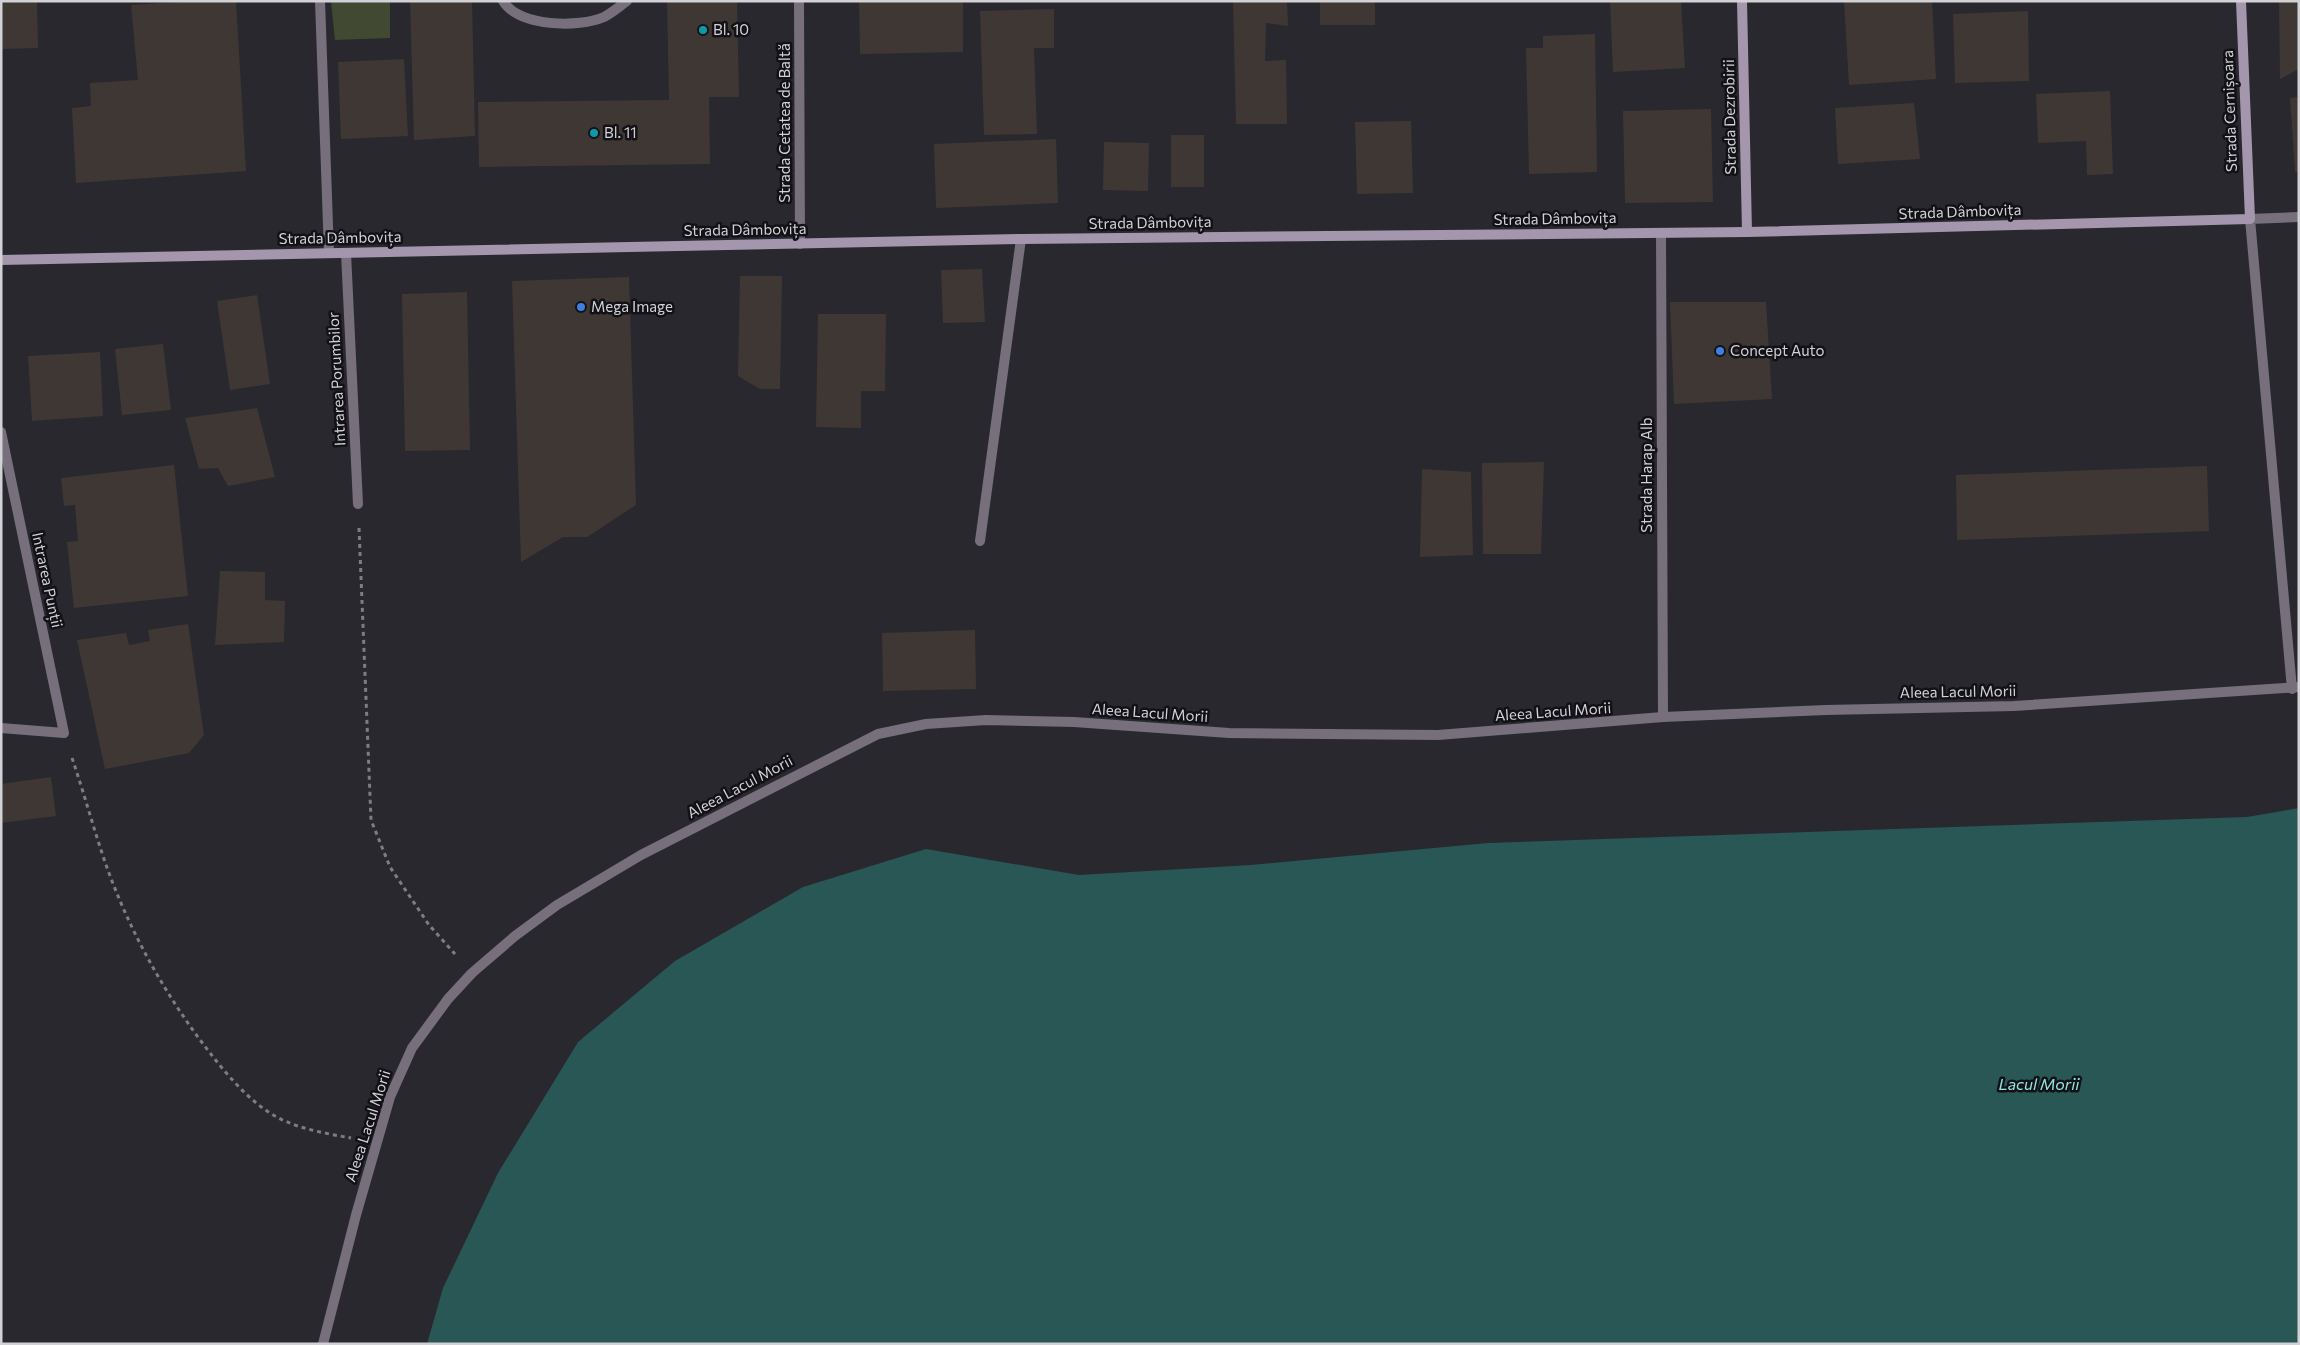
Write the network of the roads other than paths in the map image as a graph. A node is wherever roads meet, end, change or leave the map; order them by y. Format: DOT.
graph roads {
  1 [pos="320,1"];
  2 [pos="503,1"];
  3 [pos="627,1"];
  4 [pos="799,1"];
  5 [pos="1742,1"];
  6 [pos="2241,1"];
  7 [pos="2299,217"];
  8 [pos="2250,219"];
  9 [pos="1747,232"];
  10 [pos="1661,233"];
  11 [pos="1021,239"];
  12 [pos="800,244"];
  13 [pos="329,253"];
  14 [pos="346,253"];
  15 [pos="1,260"];
  16 [pos="1,432"];
  17 [pos="358,504"];
  18 [pos="980,541"];
  19 [pos="2296,688"];
  20 [pos="1662,717"];
  21 [pos="1,728"];
  22 [pos="323,1344"];
  1 -- 13 [label="street"];
  2 -- 3 [label="street"];
  4 -- 12 [label="street, Strada Cetatea de Baltă"];
  5 -- 9 [label="street, Strada Dezrobirii"];
  6 -- 8 [label="street, Strada Cernișoara"];
  7 -- 8 [label="street, Strada Dâmbovița"];
  8 -- 9 [label="street, Strada Dâmbovița"];
  8 -- 19 [label="street"];
  9 -- 10 [label="street, Strada Dâmbovița"];
  10 -- 11 [label="street, Strada Dâmbovița"];
  10 -- 20 [label="street, Strada Harap Alb"];
  11 -- 12 [label="street, Strada Dâmbovița"];
  11 -- 18 [label="street"];
  12 -- 14 [label="street, Strada Dâmbovița"];
  13 -- 14 [label="street, Strada Dâmbovița"];
  13 -- 15 [label="street, Strada Dâmbovița"];
  14 -- 17 [label="street, Intrarea Porumbilor"];
  16 -- 21 [label="street, Intrarea Punții"];
  19 -- 20 [label="street, Aleea Lacul Morii"];
  20 -- 22 [label="street, Aleea Lacul Morii"];
}
